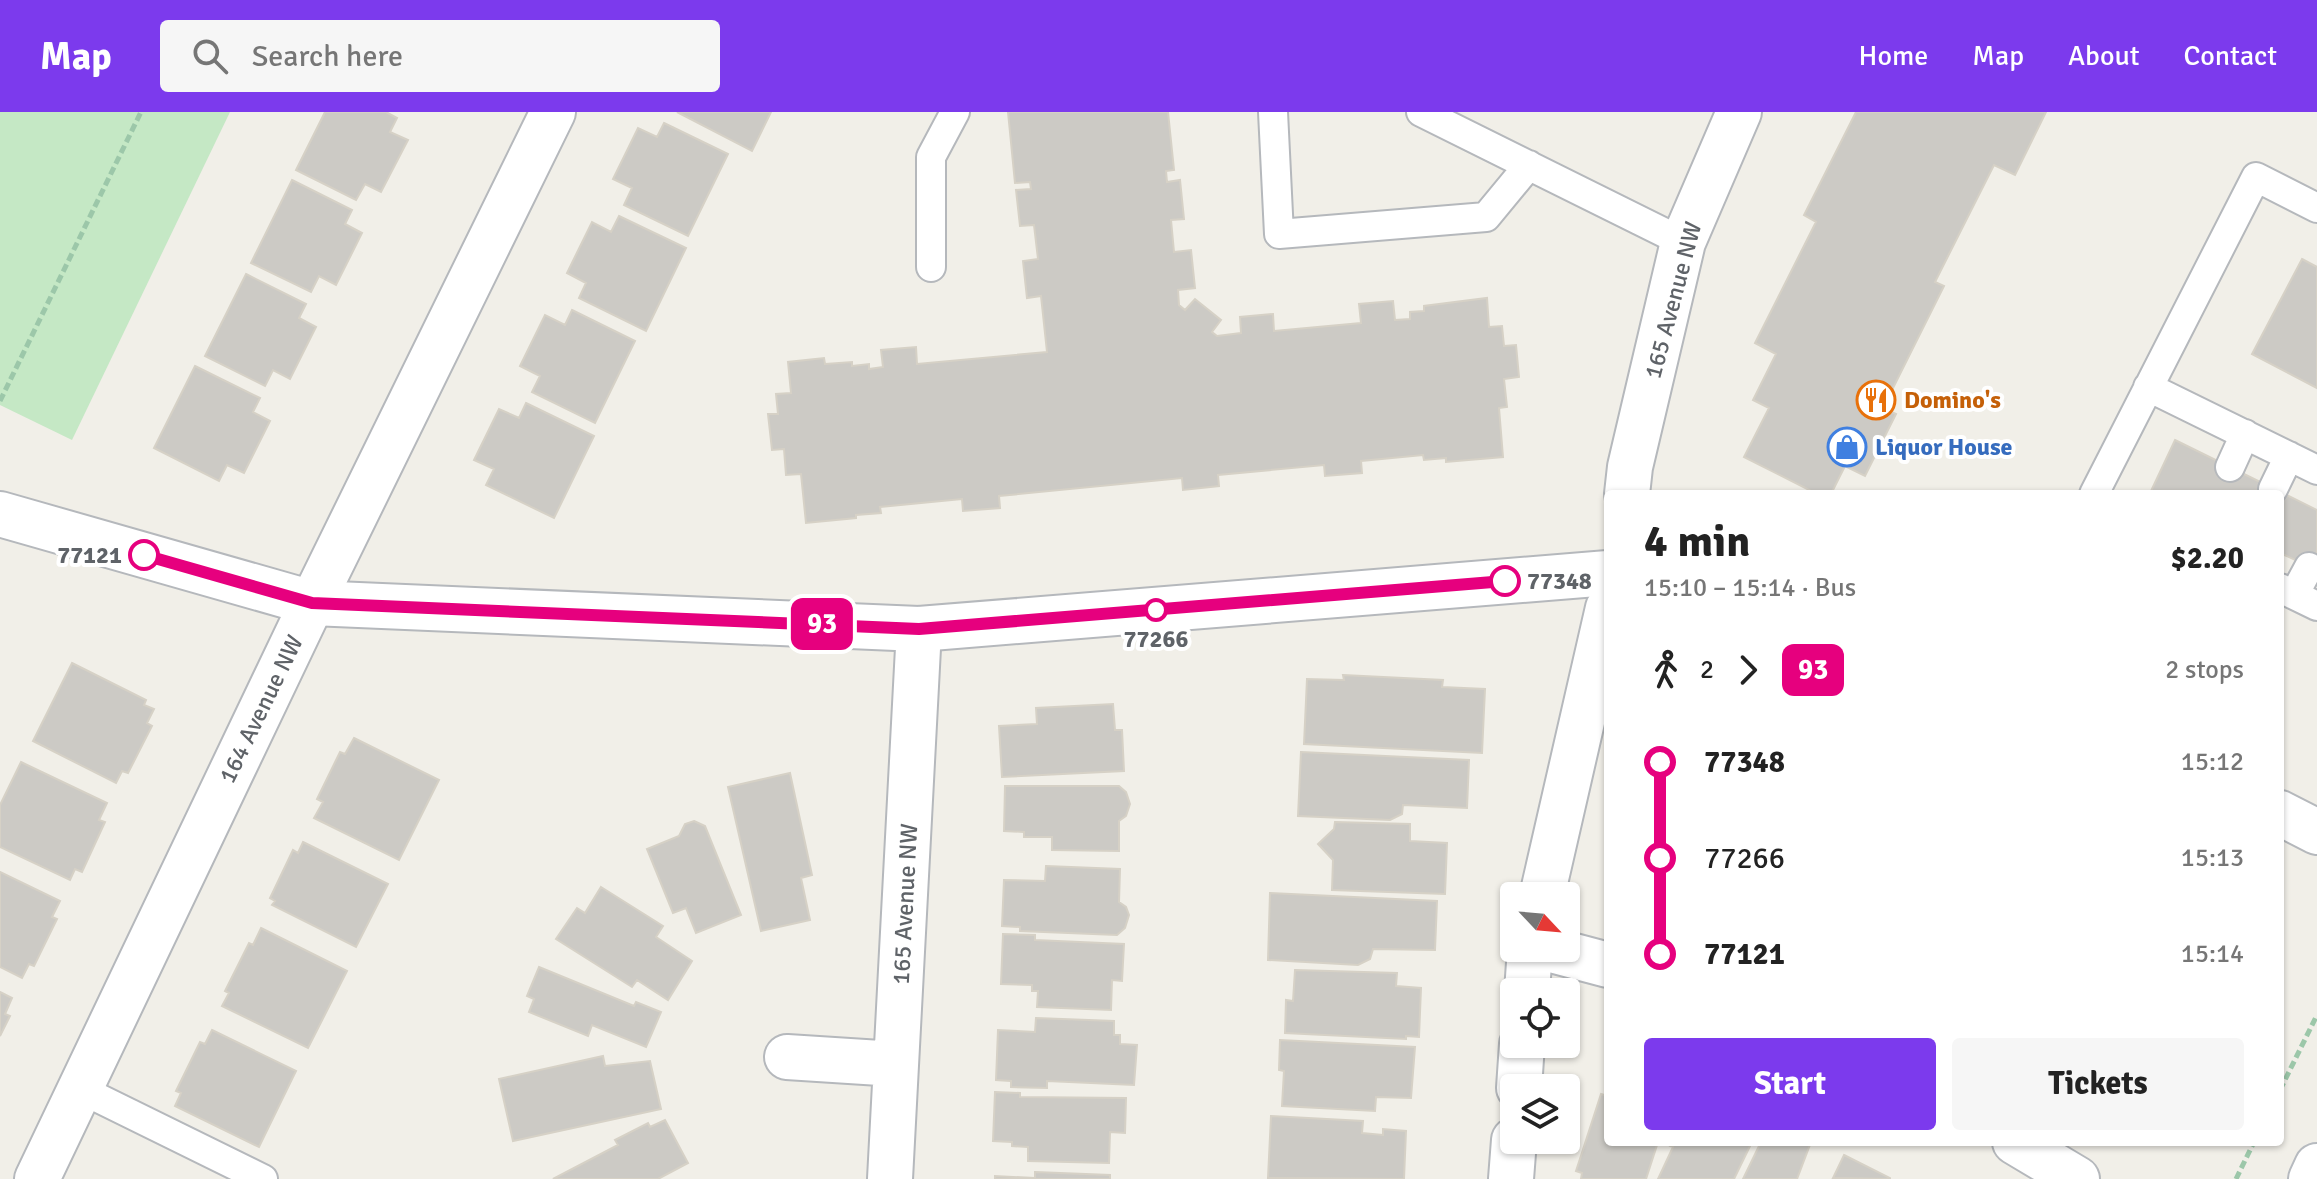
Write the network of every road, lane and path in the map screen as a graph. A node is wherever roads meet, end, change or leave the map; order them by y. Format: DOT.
graph roads {
  1 [pos="141,112"];
  2 [pos="553,112"];
  3 [pos="955,112"];
  4 [pos="1273,112"];
  5 [pos="1421,112"];
  6 [pos="1739,112"];
  7 [pos="1529,165"];
  8 [pos="2317,208"];
  9 [pos="1683,242"];
  10 [pos="931,267"];
  11 [pos="2148,387"];
  12 [pos="0,401"];
  13 [pos="2245,434"];
  14 [pos="2289,456"];
  15 [pos="2230,467"];
  16 [pos="2317,470"];
  17 [pos="2273,489"];
  18 [pos="1627,490"];
  19 [pos="2096,490"];
  20 [pos="0,514"];
  21 [pos="2309,567"];
  22 [pos="1604,573"];
  23 [pos="2297,596"];
  24 [pos="312,603"];
  25 [pos="1604,625"];
  26 [pos="919,629"];
  27 [pos="2284,815"];
  28 [pos="2317,832"];
  29 [pos="1545,882"];
  30 [pos="1580,958"];
  31 [pos="1604,964"];
  32 [pos="2317,1015"];
  33 [pos="787,1057"];
  34 [pos="896,1064"];
  35 [pos="2284,1082"];
  36 [pos="80,1089"];
  37 [pos="2022,1146"];
  38 [pos="2252,1146"];
  39 [pos="1513,1154"];
  40 [pos="2317,1166"];
  41 [pos="37,1179"];
  42 [pos="263,1179"];
  43 [pos="890,1179"];
  44 [pos="1511,1179"];
  45 [pos="2077,1179"];
  46 [pos="2236,1179"];
  47 [pos="2311,1179"];
  1 -- 12 [label="path"];
  2 -- 24 [label="street, 164 Avenue NW"];
  3 -- 10 [label="lane"];
  4 -- 7 [label="lane"];
  5 -- 7 [label="lane"];
  6 -- 9 [label="street, 165 Avenue NW"];
  7 -- 9 [label="lane"];
  8 -- 11 [label="lane"];
  9 -- 18 [label="street, 165 Avenue NW"];
  11 -- 13 [label="lane"];
  11 -- 19 [label="lane"];
  13 -- 14 [label="lane"];
  13 -- 15 [label="lane"];
  14 -- 16 [label="lane"];
  14 -- 17 [label="lane"];
  20 -- 24 [label="street"];
  21 -- 23 [label="lane"];
  22 -- 26 [label="street"];
  24 -- 26 [label="street"];
  24 -- 36 [label="street, 164 Avenue NW"];
  25 -- 29 [label="street"];
  26 -- 34 [label="street, 165 Avenue NW"];
  27 -- 28 [label="street"];
  30 -- 31 [label="street"];
  32 -- 35 [label="path"];
  33 -- 34 [label="street"];
  34 -- 43 [label="street, 165 Avenue NW"];
  36 -- 41 [label="street, 164 Avenue NW"];
  36 -- 42 [label="lane"];
  37 -- 45 [label="street"];
  38 -- 46 [label="path"];
  39 -- 44 [label="street"];
  40 -- 47 [label="street"];
}
